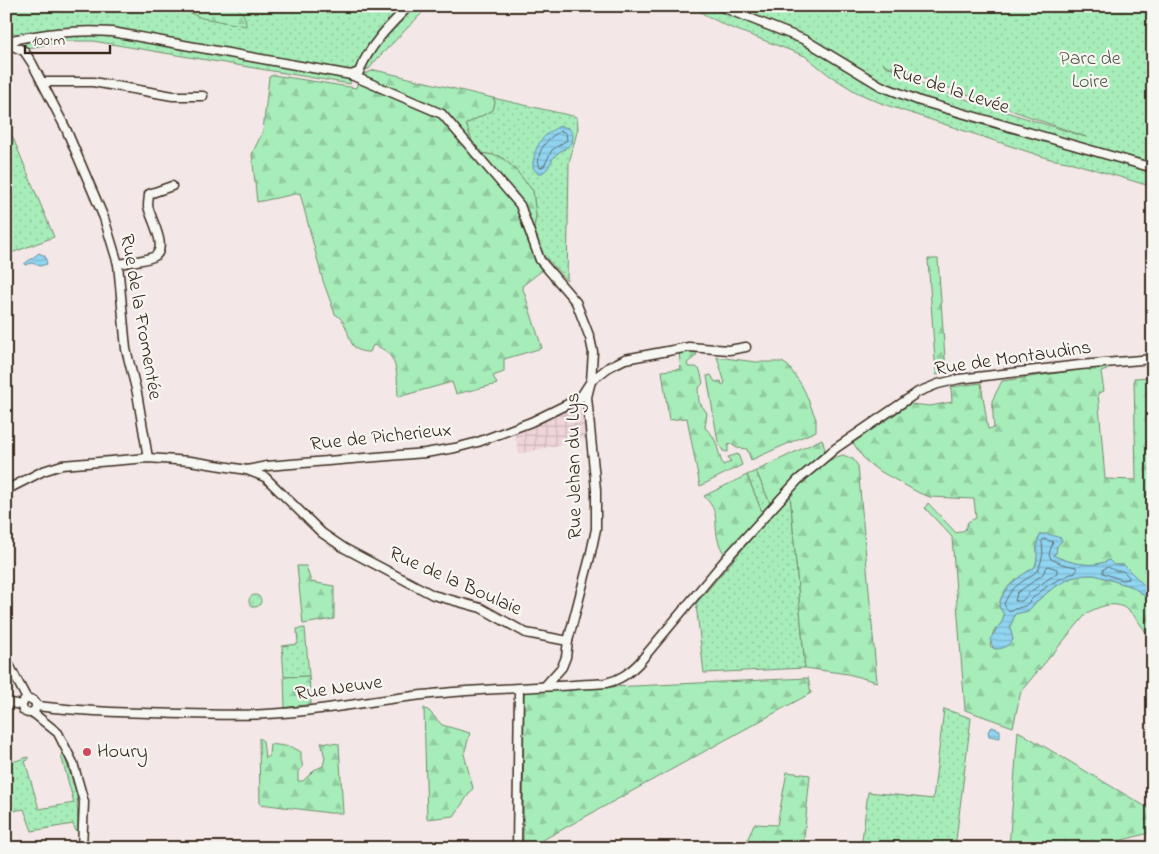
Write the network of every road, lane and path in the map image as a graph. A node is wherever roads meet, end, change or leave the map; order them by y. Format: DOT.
graph roads {
  1 [pos="409,6"];
  2 [pos="719,6"];
  3 [pos="28,36"];
  4 [pos="6,42"];
  5 [pos="24,51"];
  6 [pos="352,75"];
  7 [pos="42,82"];
  8 [pos="203,96"];
  9 [pos="1153,168"];
  10 [pos="172,186"];
  11 [pos="118,264"];
  12 [pos="746,347"];
  13 [pos="1153,359"];
  14 [pos="591,381"];
  15 [pos="148,458"];
  16 [pos="271,466"];
  17 [pos="247,470"];
  18 [pos="267,479"];
  19 [pos="6,490"];
  20 [pos="568,641"];
  21 [pos="6,658"];
  22 [pos="639,663"];
  23 [pos="546,685"];
  24 [pos="519,689"];
  25 [pos="6,702"];
  26 [pos="24,702"];
  27 [pos="35,709"];
  28 [pos="82,848"];
  29 [pos="517,848"];
  1 -- 6 [label="street"];
  2 -- 9 [label="street, Rue de la Levée"];
  3 -- 4 [label="street, Rue Jehan du Lys"];
  3 -- 5 [label="street"];
  3 -- 6 [label="street, Rue Jehan du Lys"];
  4 -- 5 [label="street"];
  5 -- 7 [label="street, Rue de la Fromentée"];
  6 -- 14 [label="street, Rue Jehan du Lys"];
  7 -- 8 [label="street"];
  7 -- 11 [label="street, Rue de la Fromentée"];
  10 -- 11 [label="street"];
  11 -- 15 [label="street, Rue de la Fromentée"];
  12 -- 14 [label="street, Rue de Picherieux"];
  13 -- 22 [label="street, Rue de Montaudins"];
  14 -- 16 [label="street, Rue de Picherieux"];
  14 -- 20 [label="street, Rue Jehan du Lys"];
  15 -- 17 [label="street, Rue de la Boulaie"];
  15 -- 19 [label="street, Rue de la Boulaie"];
  16 -- 17 [label="street, Rue de Picherieux"];
  16 -- 18 [label="street"];
  17 -- 18 [label="street, Rue de la Boulaie"];
  18 -- 20 [label="street, Rue de la Boulaie"];
  20 -- 23 [label="street, Rue Jehan du Lys"];
  21 -- 26 [label="street"];
  22 -- 23 [label="street, Rue Neuve"];
  23 -- 24 [label="street, Rue Neuve"];
  24 -- 27 [label="street, Rue Neuve"];
  24 -- 29 [label="street"];
  25 -- 26 [label="street"];
  26 -- 27 [label="street"];
  26 -- 27 [label="street"];
  27 -- 28 [label="street"];
}
